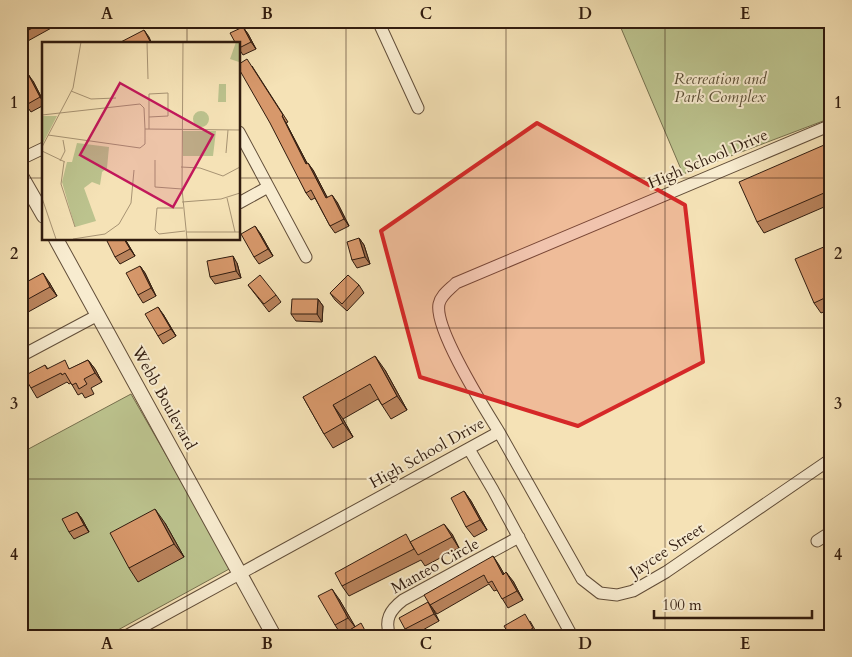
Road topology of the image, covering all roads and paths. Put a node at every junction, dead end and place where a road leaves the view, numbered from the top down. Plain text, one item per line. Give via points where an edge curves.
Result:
1 (378, 21) edge
2 (418, 108) dead end
3 (831, 125) edge
4 (240, 134) edge
5 (42, 149) edge
6 (21, 159) edge
7 (21, 176) edge
8 (268, 186) junction
9 (240, 202) edge
10 (42, 213) edge
11 (57, 240) edge
12 (306, 257) dead end
13 (98, 315) junction
14 (21, 356) edge
15 (500, 432) junction
16 (468, 449) junction
17 (831, 459) edge
18 (831, 532) edge
19 (520, 538) junction
20 (817, 541) dead end
21 (240, 574) junction
22 (126, 636) edge
23 (274, 636) edge
24 (390, 636) edge
25 (572, 636) edge

1 - 2 street
3 - 15 street, High School Drive via 456,284 442,296 439,304 442,328
4 - 8 street
5 - 6 street
7 - 10 street
8 - 9 street
8 - 12 street
11 - 13 street, Webb Boulevard
13 - 14 street
13 - 21 street, Webb Boulevard
15 - 16 street, High School Drive
15 - 17 street, Jaycee Street via 582,579 600,593 617,595 633,592 666,572
16 - 19 street
16 - 21 street, High School Drive
18 - 20 street
19 - 24 street, Manteo Circle via 402,600 388,618
19 - 25 street
21 - 22 street, High School Drive
21 - 23 street, Webb Boulevard

